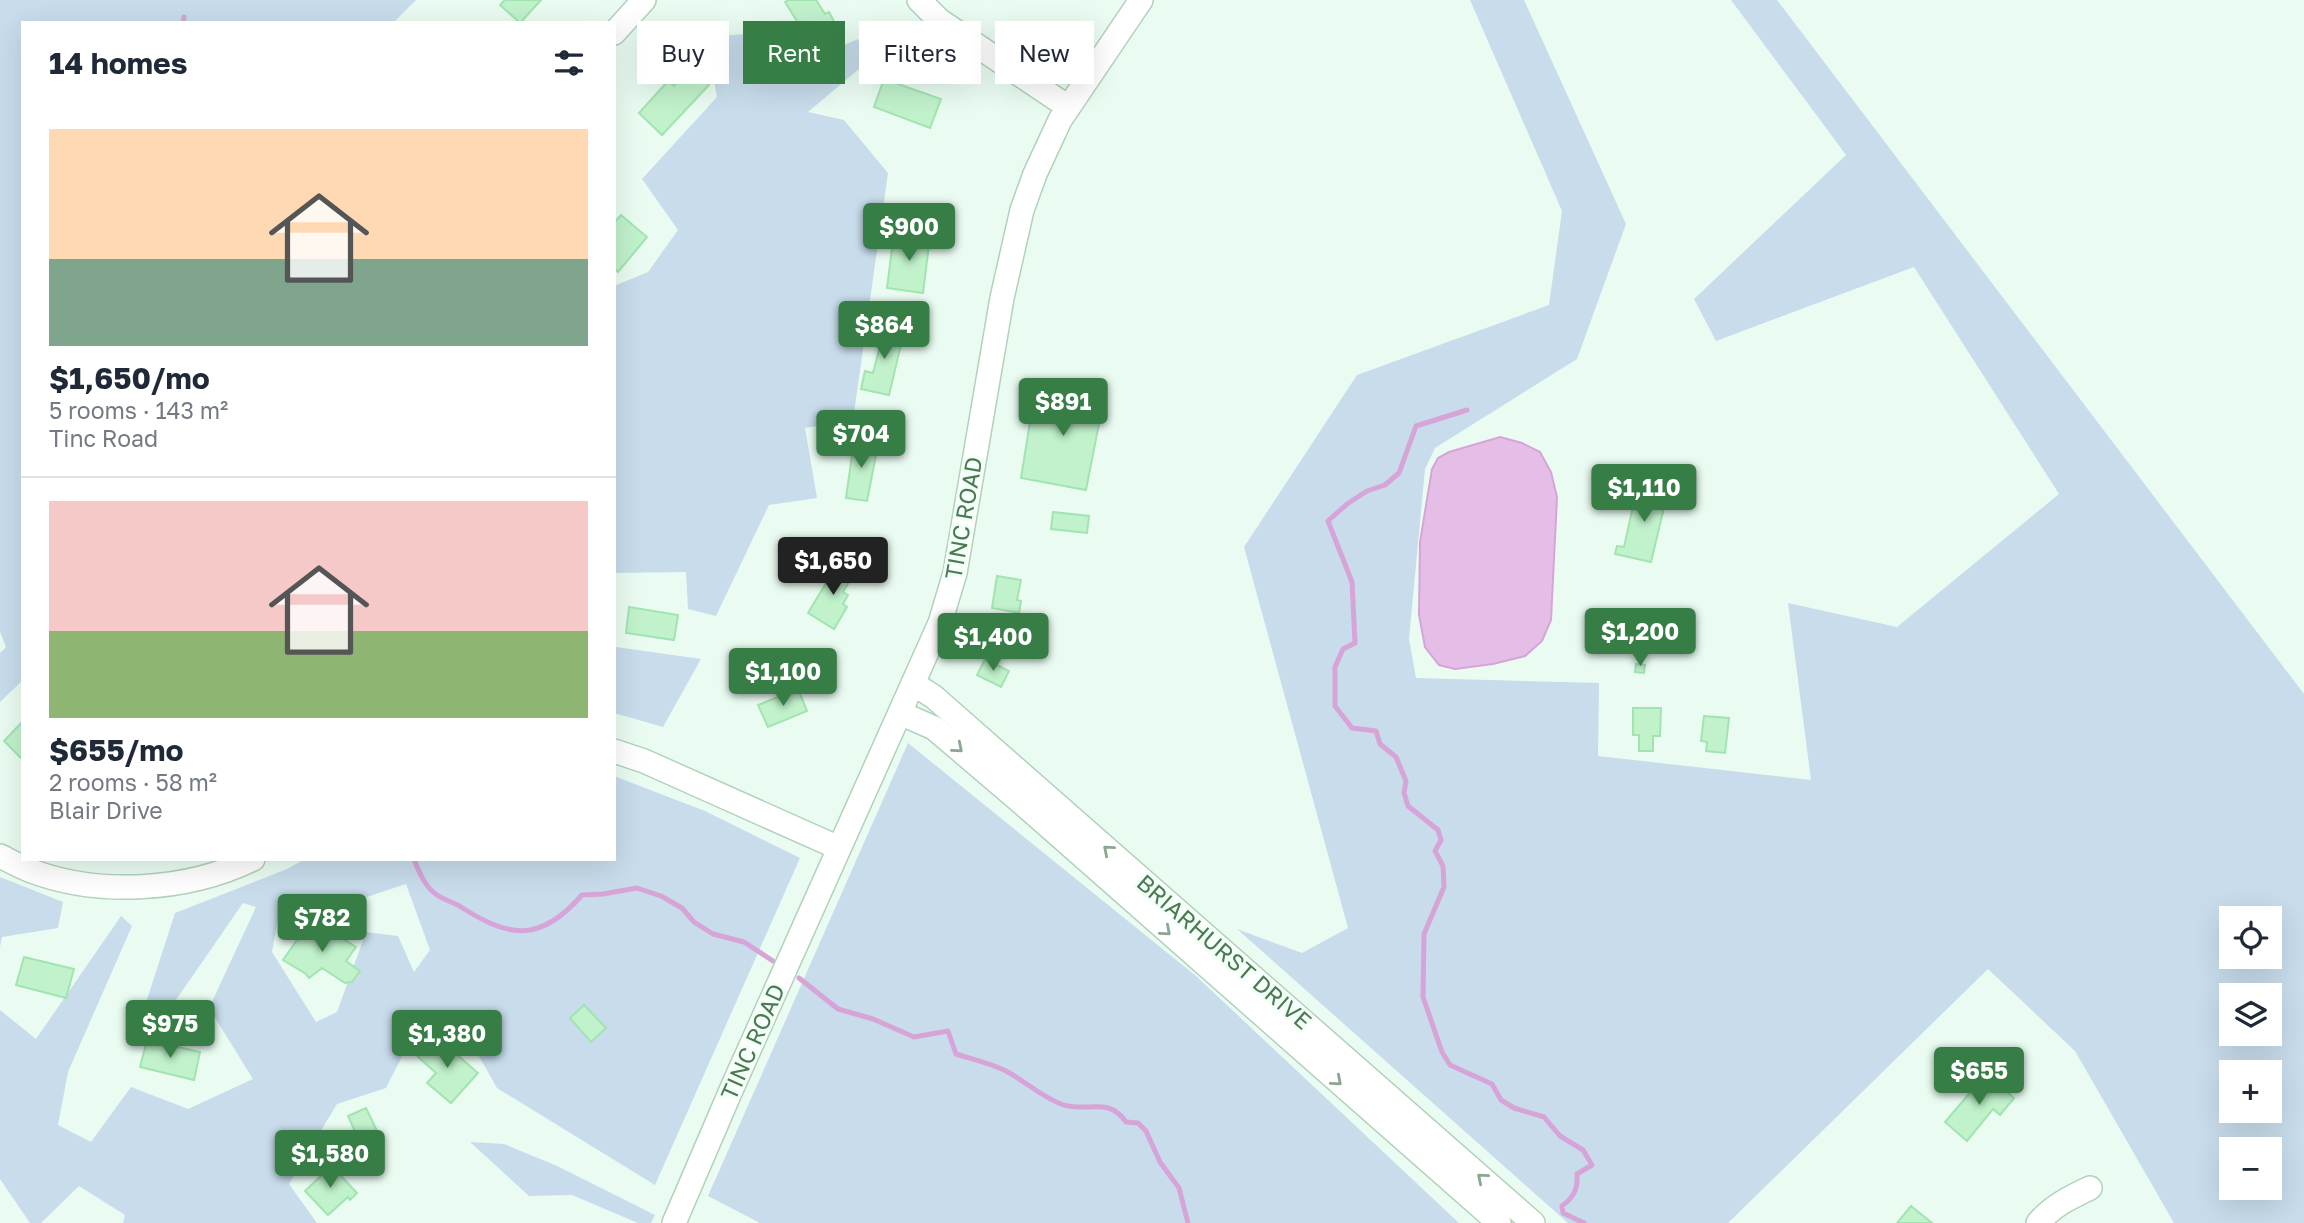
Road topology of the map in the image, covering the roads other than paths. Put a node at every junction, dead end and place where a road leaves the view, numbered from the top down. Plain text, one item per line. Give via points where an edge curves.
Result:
1 (645, 0) edge
2 (919, 0) edge
3 (1141, 0) edge
4 (616, 31) edge
5 (1068, 107) junction
6 (914, 684) junction
7 (900, 713) junction
8 (616, 752) edge
9 (839, 848) junction
10 (0, 856) edge
11 (249, 861) edge
12 (2090, 1188) dead end
13 (677, 1222) edge
14 (1499, 1223) edge
15 (1533, 1223) edge
16 (2038, 1223) edge

1 - 4 street
2 - 5 street via 939,20
3 - 5 street, TINC ROAD
5 - 6 street, TINC ROAD via 1035,174 1016,231 955,573
6 - 7 street, TINC ROAD
15 -> 6 street, BRIARHURST DRIVE
7 - 9 street, TINC ROAD
7 -> 14 street, BRIARHURST DRIVE via 945,737
8 - 9 street
9 - 13 street, TINC ROAD
10 - 11 street via 30,871 108,887 180,883
12 - 16 street via 2064,1201

